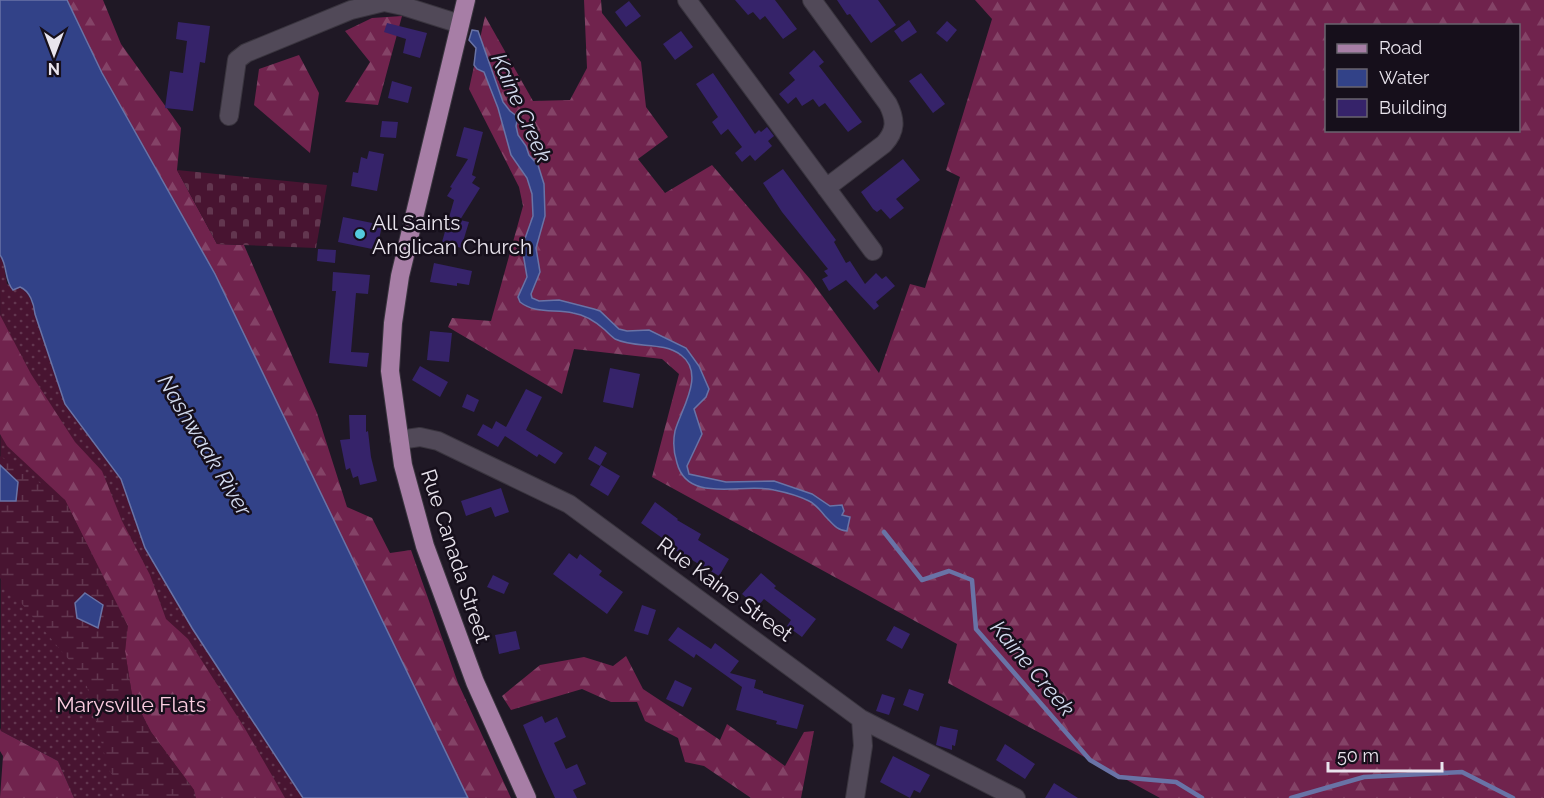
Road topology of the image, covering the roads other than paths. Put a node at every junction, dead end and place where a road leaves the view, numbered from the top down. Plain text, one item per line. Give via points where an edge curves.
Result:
1 (466, 0) edge
2 (687, 0) edge
3 (812, 0) edge
4 (382, 1) edge
5 (460, 24) junction
6 (229, 116) dead end
7 (826, 188) junction
8 (873, 251) dead end
9 (399, 440) junction
10 (861, 719) junction
11 (527, 798) edge
12 (855, 798) edge
13 (1016, 798) edge

1 - 5 main road, Rue Canada Street
2 - 7 street
3 - 7 street via 888,104 894,125 884,144
4 - 5 street
4 - 6 street via 246,53 237,60
5 - 9 main road, Rue Canada Street via 400,276 393,323 390,370
7 - 8 street
9 - 10 street, Rue Kaine Street via 420,437 438,441 569,504
9 - 11 main road, Rue Canada Street via 413,505 439,586 475,682
10 - 12 street via 864,746
10 - 13 street, Rue Kaine Street

